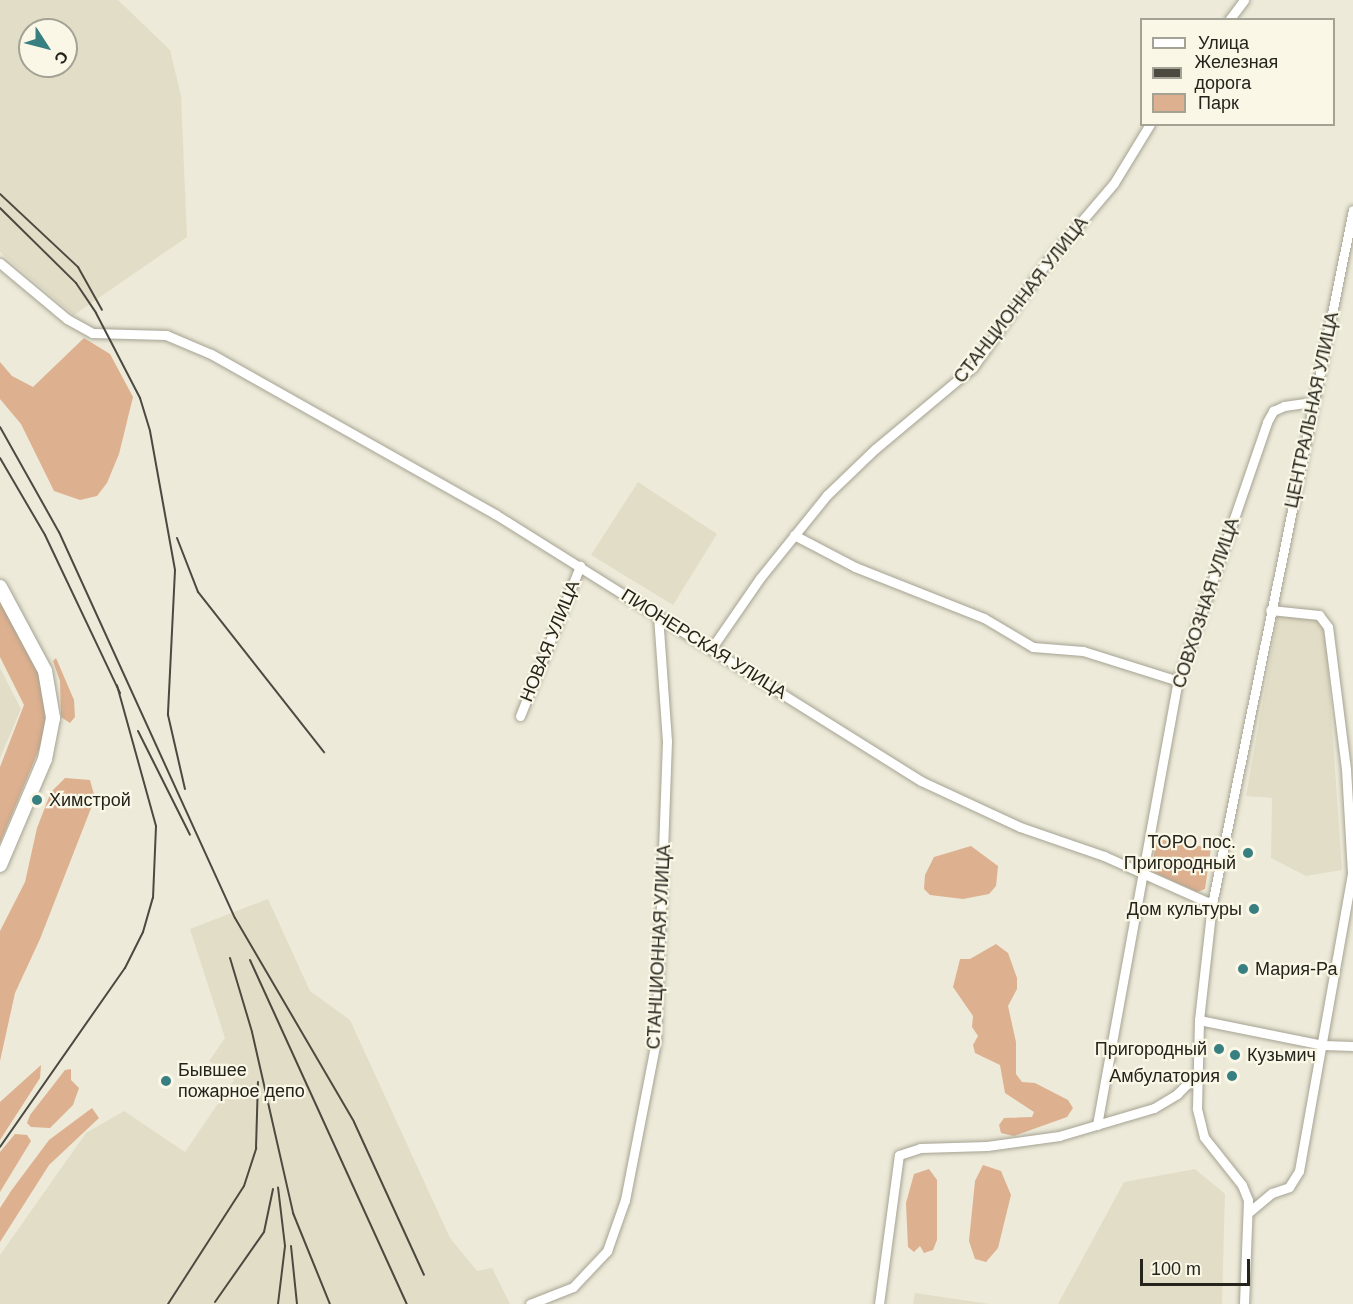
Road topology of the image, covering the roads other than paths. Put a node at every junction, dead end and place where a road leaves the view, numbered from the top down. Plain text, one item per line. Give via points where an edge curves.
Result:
1 (1244, 0) edge
2 (1230, 18) edge
3 (1149, 126) edge
4 (1353, 210) edge
5 (1349, 238) edge
6 (0, 263) edge
7 (1314, 402) junction
8 (794, 535) junction
9 (580, 566) junction
10 (0, 587) edge
11 (1270, 610) junction
12 (658, 615) junction
13 (711, 649) junction
14 (1179, 681) junction
15 (520, 716) dead end
16 (1350, 768) edge
17 (0, 865) edge
18 (1144, 876) junction
19 (1212, 904) junction
20 (1199, 1020) junction
21 (1323, 1045) junction
22 (1353, 1047) edge
23 (1196, 1075) junction
24 (1097, 1125) junction
25 (1250, 1212) junction
26 (530, 1304) edge
27 (879, 1304) edge
28 (1245, 1304) edge

1 - 2 street
3 - 8 street, СТАНЦИОННАЯ УЛИЦА via 1114,183 1046,263 973,367 875,449 827,495
4 - 5 street, ЦЕНТРАЛЬНАЯ УЛИЦА
5 - 7 street, ЦЕНТРАЛЬНАЯ УЛИЦА
6 - 9 street, ПИОНЕРСКАЯ УЛИЦА via 67,319 92,333 166,335 211,354
7 - 11 street, ЦЕНТРАЛЬНАЯ УЛИЦА
7 - 14 street, СОВХОЗНАЯ УЛИЦА via 1284,406 1273,411 1267,422
8 - 13 street, СТАНЦИОННАЯ УЛИЦА
8 - 14 street via 855,567 984,618 1033,647 1083,651
9 - 12 street, ПИОНЕРСКАЯ УЛИЦА
9 - 15 street, НОВАЯ УЛИЦА
10 - 17 main road via 45,672 53,718 45,759
11 - 16 street via 1319,615 1328,627
11 - 19 street, ЦЕНТРАЛЬНАЯ УЛИЦА via 1247,747
12 - 13 street, ПИОНЕРСКАЯ УЛИЦА
12 - 26 street, СТАНЦИОННАЯ УЛИЦА via 668,741 657,1041 625,1200 607,1251 573,1287
13 - 18 street, ПИОНЕРСКАЯ УЛИЦА via 921,781 1020,827 1104,856
14 - 18 street, СОВХОЗНАЯ УЛИЦА
16 - 21 street via 1352,873
18 - 19 street, ПИОНЕРСКАЯ УЛИЦА
18 - 24 street, СОВХОЗНАЯ УЛИЦА
19 - 20 street, ЦЕНТРАЛЬНАЯ УЛИЦА
20 - 21 street
20 - 23 street, ЦЕНТРАЛЬНАЯ УЛИЦА
21 - 22 street
21 - 25 street via 1299,1171 1289,1187 1272,1192
23 - 24 street via 1162,1104
23 - 25 street, ЦЕНТРАЛЬНАЯ УЛИЦА via 1197,1108 1204,1137 1242,1185
24 - 27 street via 1035,1141 920,1148 899,1155
25 - 28 street, ЦЕНТРАЛЬНАЯ УЛИЦА

